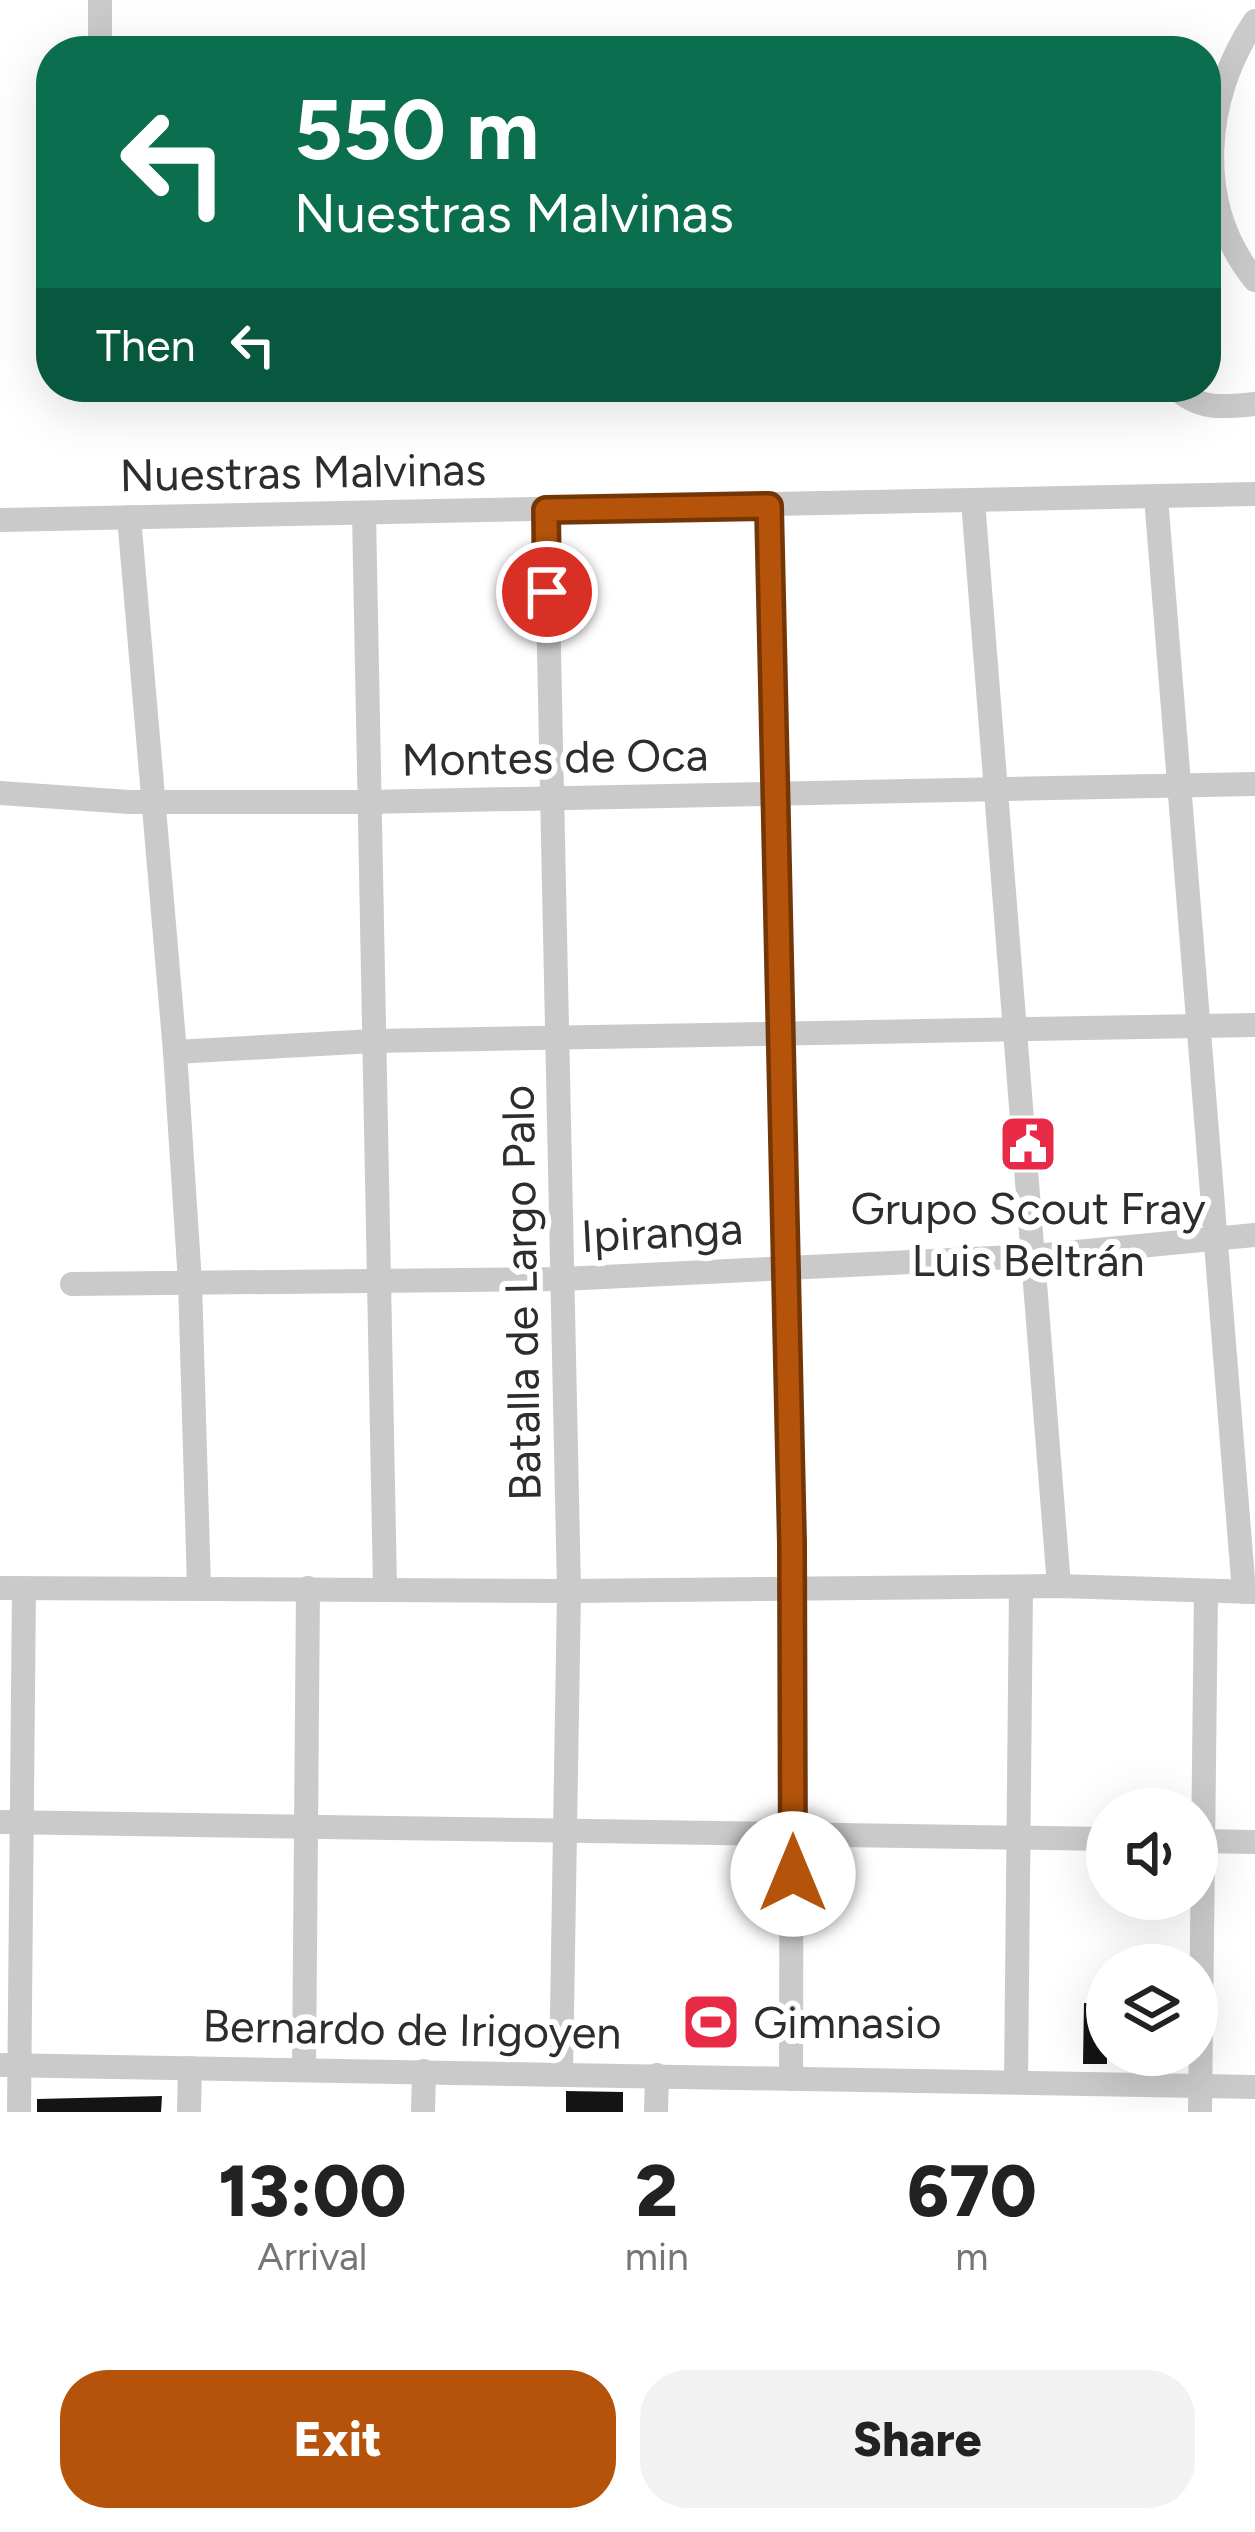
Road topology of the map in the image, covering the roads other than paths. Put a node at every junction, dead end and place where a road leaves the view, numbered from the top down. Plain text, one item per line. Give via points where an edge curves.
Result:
1 (100, 0) edge
2 (1255, 21) edge
3 (100, 36) edge
4 (1221, 87) edge
5 (1221, 212) edge
6 (1255, 280) edge
7 (1196, 402) edge
8 (1255, 404) edge
9 (1255, 494) edge
10 (1156, 497) junction
11 (973, 501) junction
12 (769, 506) junction
13 (546, 510) junction
14 (364, 514) junction
15 (129, 517) junction
16 (0, 520) edge
17 (1255, 784) edge
18 (1178, 785) junction
19 (996, 790) junction
20 (0, 793) edge
21 (776, 796) junction
22 (550, 798) junction
23 (152, 802) junction
24 (368, 802) junction
25 (1255, 1025) edge
26 (1200, 1028) junction
27 (1014, 1031) junction
28 (782, 1036) junction
29 (558, 1038) junction
30 (374, 1041) junction
31 (175, 1052) junction
32 (1255, 1235) edge
33 (1218, 1239) junction
34 (1035, 1256) junction
35 (786, 1268) junction
36 (562, 1279) junction
37 (190, 1282) junction
38 (377, 1282) junction
39 (72, 1284) dead end
40 (1059, 1586) junction
41 (199, 1587) junction
42 (385, 1587) junction
43 (1021, 1587) junction
44 (12, 1588) edge
45 (308, 1588) junction
46 (792, 1590) junction
47 (569, 1591) junction
48 (1205, 1592) junction
49 (1250, 1592) edge
50 (1200, 1788) edge
51 (11, 1822) edge
52 (305, 1826) junction
53 (564, 1830) junction
54 (793, 1833) junction
55 (1018, 1837) junction
56 (1086, 1839) edge
57 (1218, 1841) edge
58 (1255, 1842) edge
59 (1199, 1920) edge
60 (9, 2065) edge
61 (190, 2068) junction
62 (304, 2070) junction
63 (424, 2071) junction
64 (561, 2074) junction
65 (657, 2075) junction
66 (791, 2079) junction
67 (1016, 2082) junction
68 (1198, 2085) junction
69 (1255, 2087) edge
70 (19, 2112) edge
71 (189, 2112) edge
72 (423, 2112) edge
73 (656, 2112) edge
74 (1200, 2112) edge

1 - 3 street
2 - 4 street
5 - 6 street
7 - 8 street
9 - 10 street, Nuestras Malvinas
10 - 11 street, Nuestras Malvinas
10 - 18 street
11 - 12 street, Nuestras Malvinas
11 - 19 street
12 - 13 street, Nuestras Malvinas
12 - 21 street
13 - 14 street, Nuestras Malvinas
13 - 22 street, Batalla de Largo Palo
14 - 15 street, Nuestras Malvinas
14 - 24 street
15 - 16 street, Nuestras Malvinas
15 - 23 street
17 - 18 street, Montes de Oca
18 - 19 street, Montes de Oca
18 - 26 street
19 - 21 street, Montes de Oca
19 - 27 street
20 - 23 street, Montes de Oca
21 - 22 street, Montes de Oca
21 - 28 street
22 - 24 street, Montes de Oca
22 - 29 street, Batalla de Largo Palo
23 - 24 street, Montes de Oca
23 - 31 street
24 - 30 street
25 - 26 street
26 - 27 street
26 - 33 street
27 - 28 street
27 - 34 street
28 - 29 street
28 - 35 street
29 - 30 street
29 - 36 street, Batalla de Largo Palo
30 - 31 street
30 - 38 street
31 - 37 street
32 - 33 street, Ipiranga
33 - 34 street, Ipiranga
33 - 49 street
34 - 35 street, Ipiranga
34 - 40 street
35 - 36 street, Ipiranga
35 - 46 street
36 - 38 street, Ipiranga
36 - 47 street, Batalla de Largo Palo
37 - 38 street, Ipiranga
37 - 39 street, Ipiranga
37 - 41 street
38 - 42 street
40 - 43 street
40 - 48 street
41 - 44 street
41 - 45 street
42 - 45 street
42 - 47 street
43 - 46 street
43 - 55 street
44 - 51 street
45 - 52 street
46 - 47 street
46 - 54 street
47 - 53 street, Batalla de Largo Palo
48 - 49 street
48 - 50 street
51 - 52 street
51 - 60 street
52 - 53 street
52 - 62 street
53 - 54 street
53 - 64 street, Batalla de Largo Palo
54 - 55 street
54 - 66 street
55 - 56 street
55 - 67 street
57 - 58 street
59 - 68 street
60 - 61 street, Bernardo de Irigoyen
60 - 70 street
61 - 62 street, Bernardo de Irigoyen
61 - 71 street
62 - 63 street, Bernardo de Irigoyen
63 - 64 street, Bernardo de Irigoyen
63 - 72 street
64 - 65 street, Bernardo de Irigoyen
65 - 66 street, Bernardo de Irigoyen
65 - 73 street
66 - 67 street, Bernardo de Irigoyen
67 - 68 street, Bernardo de Irigoyen
68 - 69 street, Bernardo de Irigoyen
68 - 74 street

